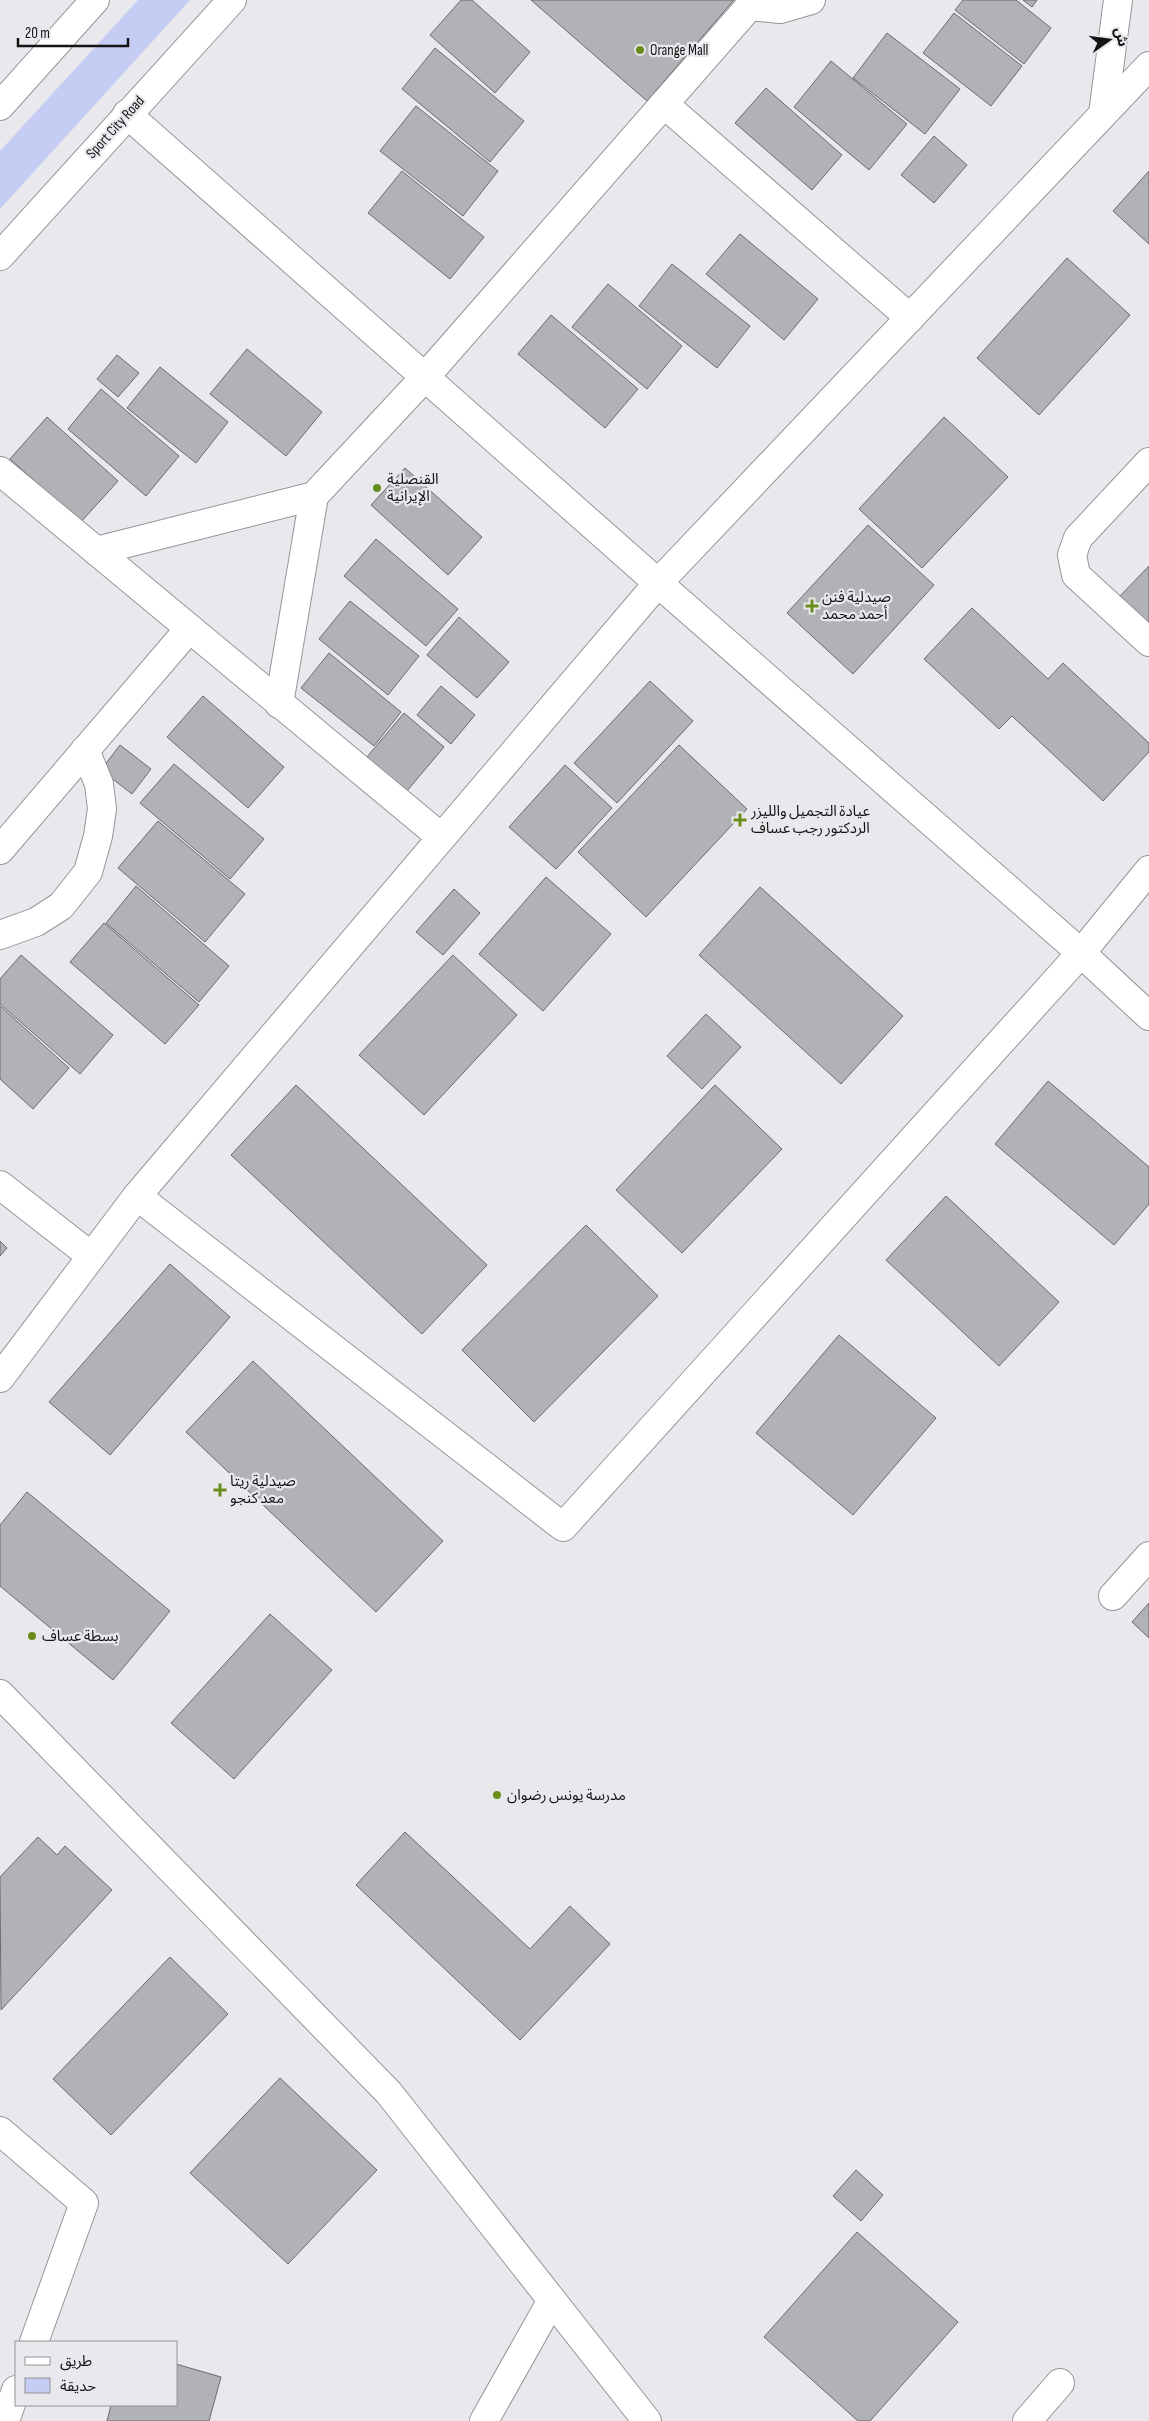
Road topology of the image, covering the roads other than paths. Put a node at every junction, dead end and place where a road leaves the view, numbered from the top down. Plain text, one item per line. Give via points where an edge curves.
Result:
1 (95, 0) edge
2 (232, 0) edge
3 (811, 0) edge
4 (1118, 0) edge
5 (753, 3) edge
6 (1149, 66) edge
7 (664, 104) junction
8 (0, 106) edge
9 (127, 114) junction
10 (1103, 114) junction
11 (0, 256) edge
12 (910, 318) junction
13 (425, 377) junction
14 (1149, 462) edge
15 (0, 471) edge
16 (314, 496) junction
17 (96, 551) junction
18 (658, 583) junction
19 (189, 628) junction
20 (1149, 642) edge
21 (279, 704) junction
22 (85, 750) junction
23 (442, 837) junction
24 (0, 850) edge
25 (1149, 870) edge
26 (0, 935) edge
27 (1081, 953) junction
28 (1149, 1016) edge
29 (0, 1185) edge
30 (137, 1196) junction
31 (91, 1256) junction
32 (0, 1378) edge
33 (1149, 1556) edge
34 (1113, 1596) dead end
35 (0, 1694) edge
36 (0, 2131) edge
37 (552, 2300) junction
38 (34, 2341) edge
39 (1060, 2382) dead end
40 (15, 2393) edge
41 (5, 2421) edge
42 (484, 2421) edge
43 (647, 2421) edge
44 (1028, 2421) edge

1 - 8 street
2 - 9 street, Sport City Road
3 - 5 street via 780,9
4 - 10 street
5 - 7 street
6 - 10 street
7 - 12 street
7 - 13 street
9 - 11 street, Sport City Road
9 - 13 street
10 - 12 street
12 - 18 street
13 - 16 street
13 - 18 street
14 - 20 street via 1078,538 1072,555 1076,575
15 - 17 street
16 - 17 street
16 - 21 street
17 - 19 street
18 - 23 street
18 - 27 street
19 - 21 street
19 - 22 street
21 - 23 street
22 - 24 street
22 - 26 street via 99,784 102,808 88,872 61,906 36,922
23 - 30 street
25 - 27 street
27 - 28 street
27 - 30 street via 563,1527
29 - 31 street
30 - 31 street
31 - 32 street
33 - 34 street
35 - 37 street via 389,2092
36 - 38 street via 84,2203
37 - 42 street
37 - 43 street
39 - 44 street
40 - 41 street

